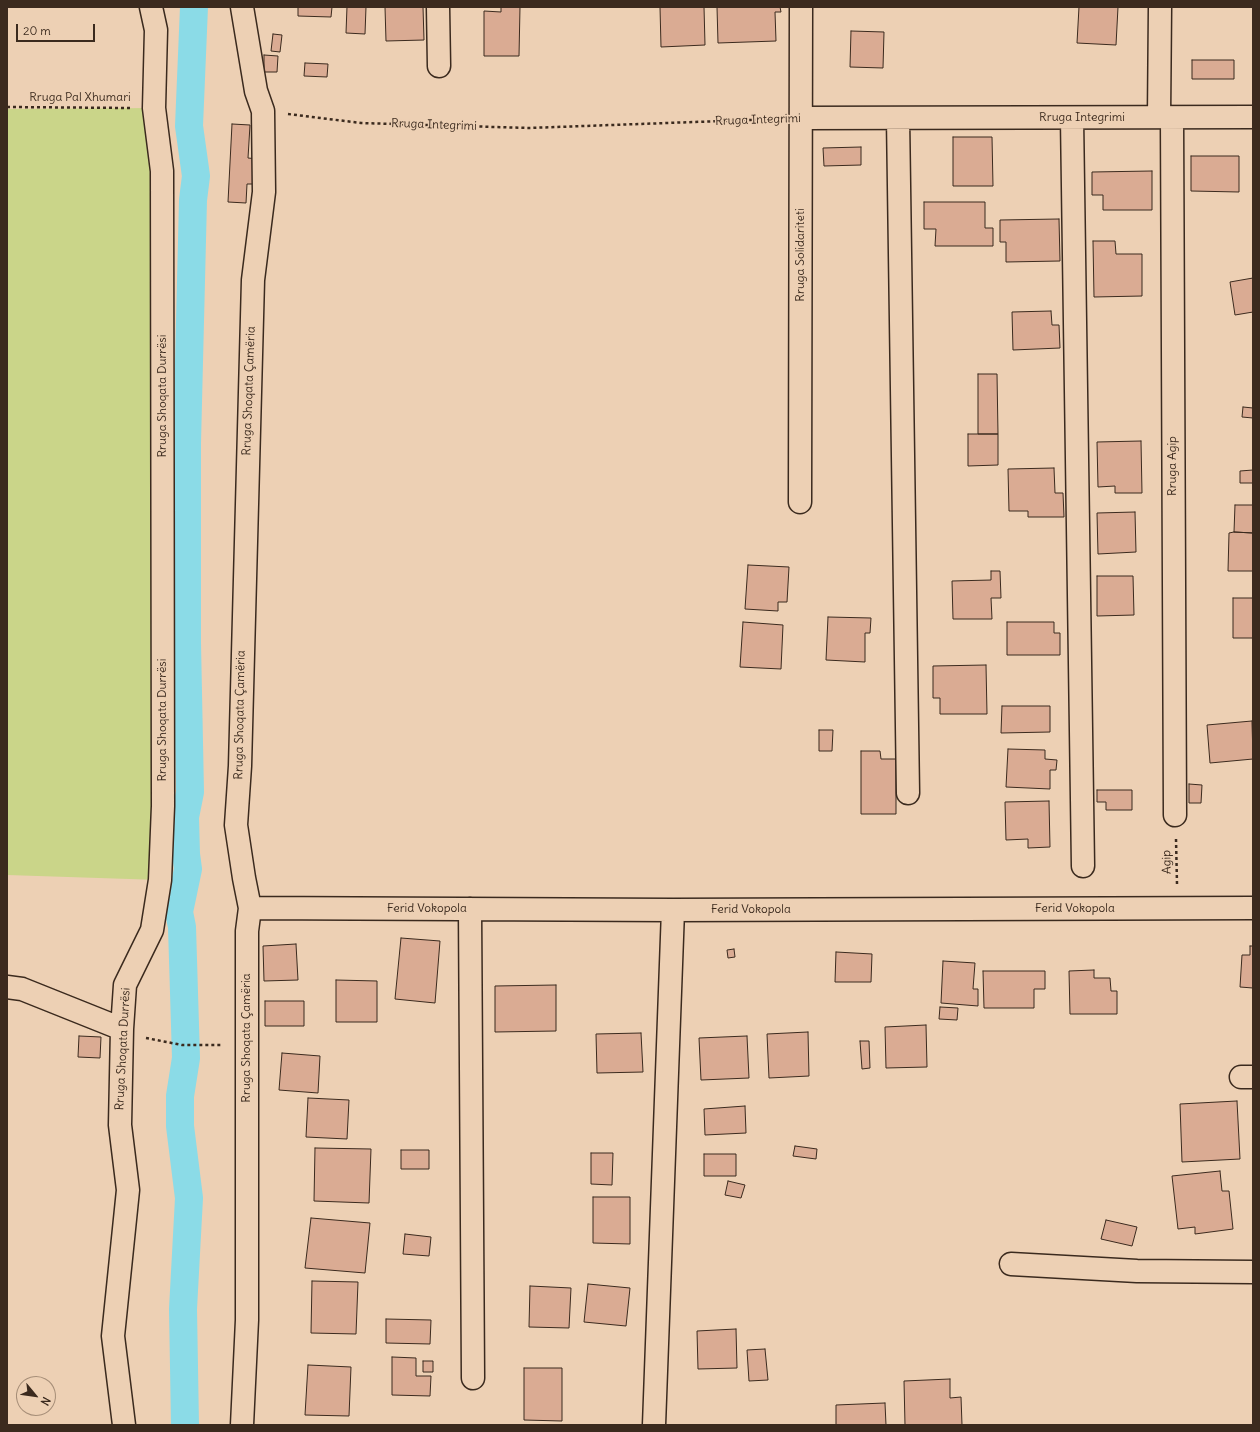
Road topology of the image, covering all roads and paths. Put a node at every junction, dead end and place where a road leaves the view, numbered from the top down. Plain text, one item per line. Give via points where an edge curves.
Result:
1 (151, 7) edge
2 (242, 7) edge
3 (438, 7) edge
4 (801, 7) edge
5 (1160, 7) edge
6 (439, 66) dead end
7 (7, 107) edge
8 (154, 108) junction
9 (263, 112) junction
10 (1165, 117) junction
11 (1253, 117) edge
12 (801, 118) junction
13 (898, 118) junction
14 (1072, 118) junction
15 (800, 502) dead end
16 (908, 793) dead end
17 (1175, 815) joint
18 (1083, 866) dead end
19 (250, 908) junction
20 (1253, 908) edge
21 (470, 909) junction
22 (1177, 909) junction
23 (673, 910) junction
24 (7, 987) edge
25 (122, 1029) junction
26 (226, 1045) dead end
27 (1011, 1264) dead end
28 (1253, 1272) edge
29 (473, 1378) dead end
30 (124, 1425) edge
31 (242, 1425) edge
32 (654, 1425) edge

1 - 8 street, Rruga Shoqata Durrësi via 156,30
2 - 9 street, Rruga Shoqata Çamëria via 256,91
3 - 6 street
4 - 12 street, Rruga Solidariteti
5 - 10 street, Rruga Agip
7 - 8 path, Rruga Pal Xhumari
8 - 25 street, Rruga Shoqata Durrësi via 162,171 163,806 160,880 152,930 125,985
9 - 12 path, Rruga Integrimi via 361,123 529,128
9 - 19 street, Rruga Shoqata Çamëria via 264,192 252,288 240,766 236,825
10 - 11 street, Rruga Integrimi
10 - 14 street, Rruga Integrimi
10 - 17 street, Rruga Agip
12 - 13 street, Rruga Integrimi
12 - 15 street, Rruga Solidariteti
13 - 14 street, Rruga Integrimi
13 - 16 street
14 - 18 street
17 - 22 path, Agip
19 - 21 street, Ferid Vokopola
19 - 31 street, Rruga Shoqata Çamëria via 247,931 247,1320
20 - 22 street, Ferid Vokopola
21 - 23 street, Ferid Vokopola
21 - 29 street
22 - 23 street, Ferid Vokopola
23 - 32 street
24 - 25 street via 22,989
25 - 26 path via 142,1038 182,1045
25 - 30 street, Rruga Shoqata Durrësi via 120,1125 128,1190 113,1336
27 - 28 street via 1137,1271

